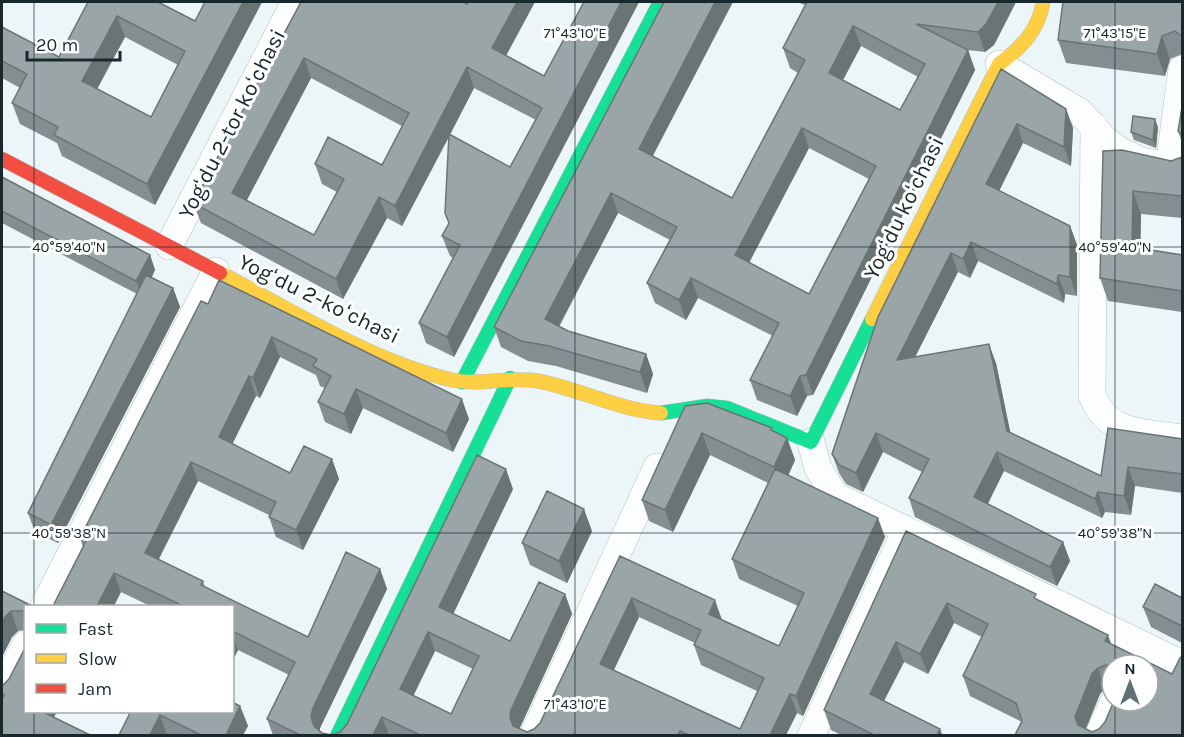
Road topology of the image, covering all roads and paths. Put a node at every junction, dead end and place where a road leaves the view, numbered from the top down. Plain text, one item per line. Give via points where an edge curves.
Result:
1 (295, 2) edge
2 (660, 2) edge
3 (1043, 2) edge
4 (999, 63) junction
5 (1182, 69) edge
6 (1094, 126) junction
7 (2, 159) edge
8 (1176, 167) edge
9 (169, 246) junction
10 (216, 271) junction
11 (510, 378) junction
12 (462, 382) junction
13 (684, 409) junction
14 (1182, 438) edge
15 (811, 442) junction
16 (906, 530) junction
17 (45, 605) edge
18 (24, 648) edge
19 (1132, 653) edge
20 (1160, 660) edge
21 (1182, 664) edge
22 (2, 691) edge
23 (1108, 713) edge
24 (337, 735) edge
25 (533, 735) edge
26 (812, 735) edge
27 (1098, 735) edge

1 - 9 street, Yogʻdu 2-tor koʻchasi
2 - 12 street
3 - 4 street, Yogʻdu koʻchasi via 1034,31 1019,50
4 - 6 street via 1080,112
4 - 15 street, Yogʻdu koʻchasi
5 - 8 street
6 - 8 street via 1120,151 1141,161
6 - 14 street via 1092,395 1098,410 1110,423
7 - 9 street, Yogʻdu 2-koʻchasi
9 - 10 street, Yogʻdu 2-koʻchasi
10 - 12 street, Yogʻdu 2-koʻchasi via 368,350
10 - 17 street
11 - 12 street, Yogʻdu 2-koʻchasi
11 - 13 street, Yogʻdu 2-koʻchasi via 660,413
11 - 24 street
13 - 15 street, Yogʻdu 2-koʻchasi via 700,405 727,408
13 - 25 street
15 - 16 street via 821,475 835,496
16 - 19 street
16 - 26 street
18 - 22 street
20 - 21 street
23 - 27 street

